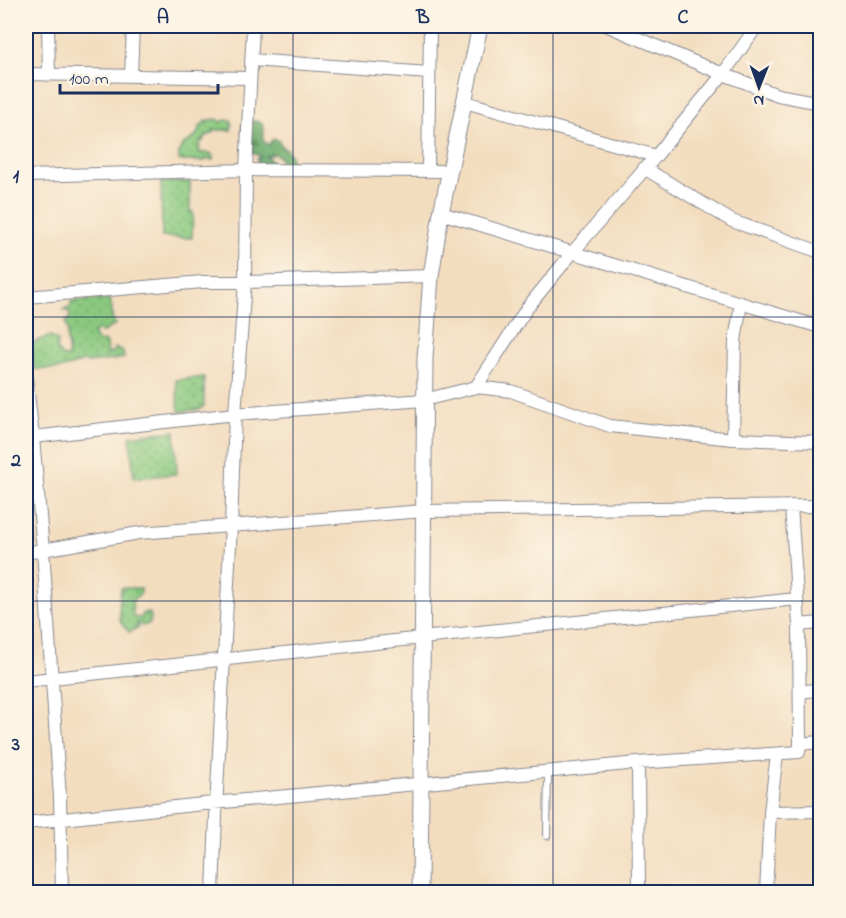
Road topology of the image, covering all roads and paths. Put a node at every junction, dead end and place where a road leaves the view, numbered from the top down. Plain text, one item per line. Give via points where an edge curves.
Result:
1 (48, 26) edge
2 (133, 26) edge
3 (253, 26) edge
4 (430, 26) edge
5 (480, 26) edge
6 (608, 26) edge
7 (757, 26) edge
8 (251, 60) junction
9 (429, 73) junction
10 (26, 74) edge
11 (723, 74) junction
12 (49, 75) junction
13 (131, 75) junction
14 (250, 78) junction
15 (465, 102) junction
16 (820, 104) edge
17 (656, 156) junction
18 (644, 168) junction
19 (246, 170) junction
20 (428, 171) junction
21 (450, 171) junction
22 (26, 176) edge
23 (441, 213) junction
24 (820, 252) edge
25 (572, 253) junction
26 (431, 276) junction
27 (245, 282) junction
28 (26, 297) edge
29 (741, 303) junction
30 (820, 327) edge
31 (26, 376) edge
32 (476, 387) junction
33 (424, 400) junction
34 (235, 414) junction
35 (33, 437) junction
36 (733, 439) junction
37 (820, 442) edge
38 (820, 506) edge
39 (791, 507) junction
40 (424, 511) junction
41 (231, 526) junction
42 (43, 550) junction
43 (26, 553) edge
44 (797, 599) junction
45 (820, 623) edge
46 (799, 625) junction
47 (422, 638) junction
48 (224, 659) junction
49 (52, 678) junction
50 (26, 681) edge
51 (820, 690) edge
52 (801, 692) junction
53 (820, 742) edge
54 (800, 744) junction
55 (777, 754) junction
56 (638, 764) junction
57 (548, 772) junction
58 (420, 784) junction
59 (216, 803) junction
60 (820, 811) edge
61 (770, 812) junction
62 (60, 819) junction
63 (26, 823) edge
64 (547, 836) dead end
65 (62, 892) edge
66 (213, 892) edge
67 (420, 892) edge
68 (639, 892) edge
69 (765, 892) edge

1 - 12 street
2 - 13 street
3 - 8 street
4 - 9 street
5 - 15 street
6 - 11 street
7 - 11 street
8 - 9 street
8 - 14 street
9 - 20 street
10 - 12 street
11 - 16 street
11 - 17 street
12 - 13 street
13 - 14 street
14 - 19 street
15 - 17 street
15 - 21 street
17 - 18 street
18 - 24 street via 732,221
18 - 25 street
19 - 20 street
19 - 22 street
19 - 27 street
20 - 21 street
21 - 23 street
23 - 25 street
23 - 26 street
25 - 29 street
25 - 32 street via 527,308
26 - 27 street
26 - 33 street
27 - 28 street
27 - 34 street
29 - 30 street
29 - 36 street via 735,340
31 - 35 street
32 - 33 street
32 - 36 street via 511,391 610,426
33 - 34 street
33 - 40 street
34 - 35 street
34 - 41 street
35 - 42 street
36 - 37 street
38 - 39 street
39 - 40 street
39 - 44 street
40 - 41 street
40 - 47 street
41 - 42 street via 139,533
41 - 48 street
42 - 43 street
42 - 49 street
44 - 46 street
44 - 47 street
45 - 46 street
46 - 52 street
47 - 48 street
47 - 58 street
48 - 49 street
48 - 59 street
49 - 50 street
49 - 62 street
51 - 52 street
52 - 54 street
53 - 54 street
54 - 55 street via 799,752
55 - 56 street
55 - 61 street
56 - 57 street
56 - 68 street
57 - 58 street
57 - 64 lane
58 - 59 street
58 - 67 street
59 - 62 street
59 - 66 street
60 - 61 street
61 - 69 street
62 - 63 street
62 - 65 street

